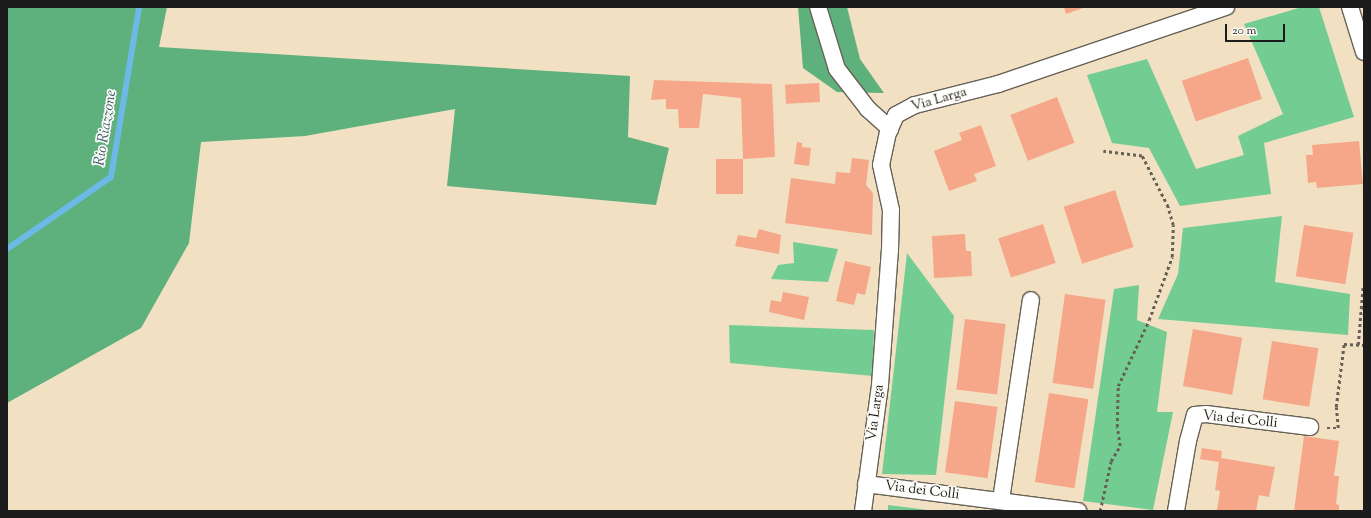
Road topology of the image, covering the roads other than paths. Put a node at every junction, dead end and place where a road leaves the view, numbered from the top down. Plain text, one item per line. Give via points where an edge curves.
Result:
1 (818, 7) edge
2 (1226, 7) edge
3 (1350, 7) edge
4 (1364, 52) edge
5 (890, 129) junction
6 (1031, 300) dead end
7 (1310, 427) road end
8 (866, 484) junction
9 (1001, 500) junction
10 (863, 511) edge
11 (1078, 511) edge
12 (1176, 511) edge

1 - 5 street via 837,69 868,110
2 - 5 street, Via Larga via 998,84 915,105 896,115
3 - 4 street
5 - 8 street, Via Larga via 881,165 890,210 889,258 880,385
6 - 9 street
7 - 12 street, Via dei Colli via 1206,414 1195,415
8 - 9 street, Via dei Colli
8 - 10 street, Via Larga
9 - 11 street, Via dei Colli

